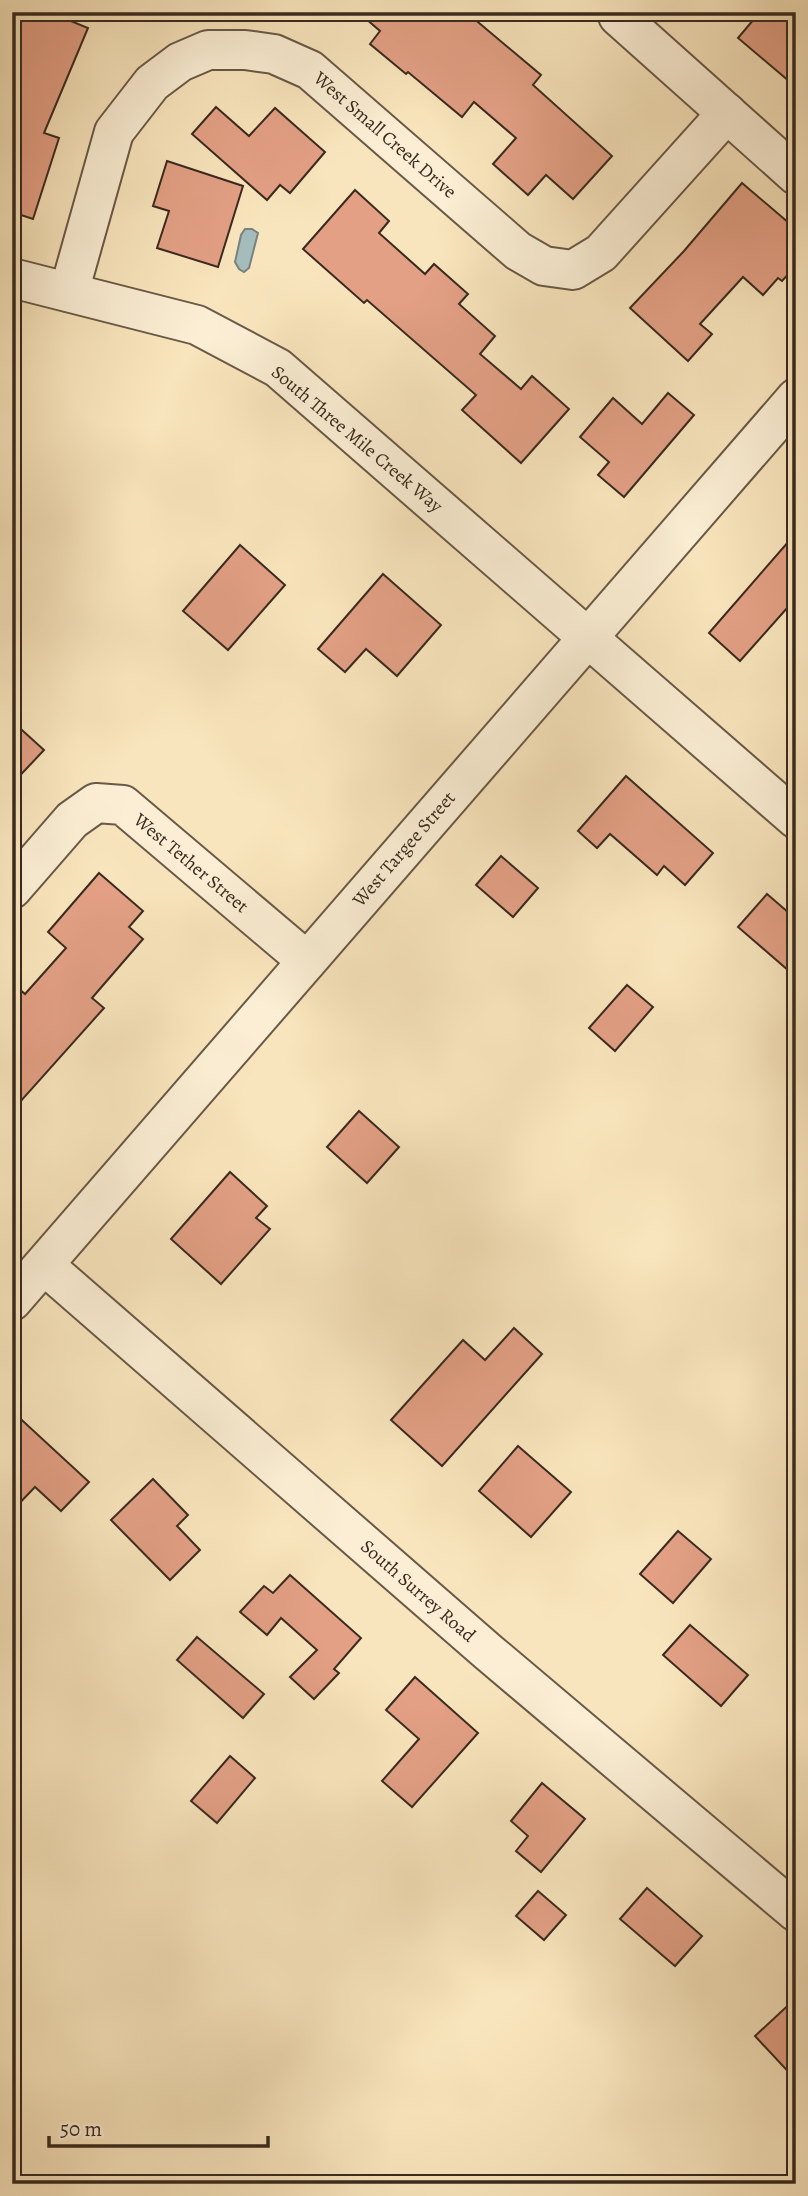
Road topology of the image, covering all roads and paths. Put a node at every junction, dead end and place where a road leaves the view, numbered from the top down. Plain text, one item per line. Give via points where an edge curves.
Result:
1 (618, 16) dead end
2 (727, 113) junction
3 (796, 175) edge
4 (12, 278) edge
5 (69, 292) junction
6 (796, 398) edge
7 (587, 638) junction
8 (796, 819) edge
9 (12, 889) edge
10 (307, 961) junction
11 (44, 1265) junction
12 (12, 1301) edge
13 (796, 1912) edge

1 - 2 street
2 - 3 street
2 - 5 street, West Small Creek Drive via 601,253 573,270 544,266 518,251 310,70 274,54 208,50 180,62 152,83 114,132
4 - 5 street, South Three Mile Creek Way
5 - 7 street, South Three Mile Creek Way via 197,325 278,368
6 - 7 street, West Targee Street
7 - 8 street, South Three Mile Creek Way
7 - 10 street, West Targee Street
9 - 10 street, West Tether Street via 72,820 96,803 123,805
10 - 11 street, West Targee Street
11 - 12 street, West Targee Street
11 - 13 street, South Surrey Road via 487,1651

